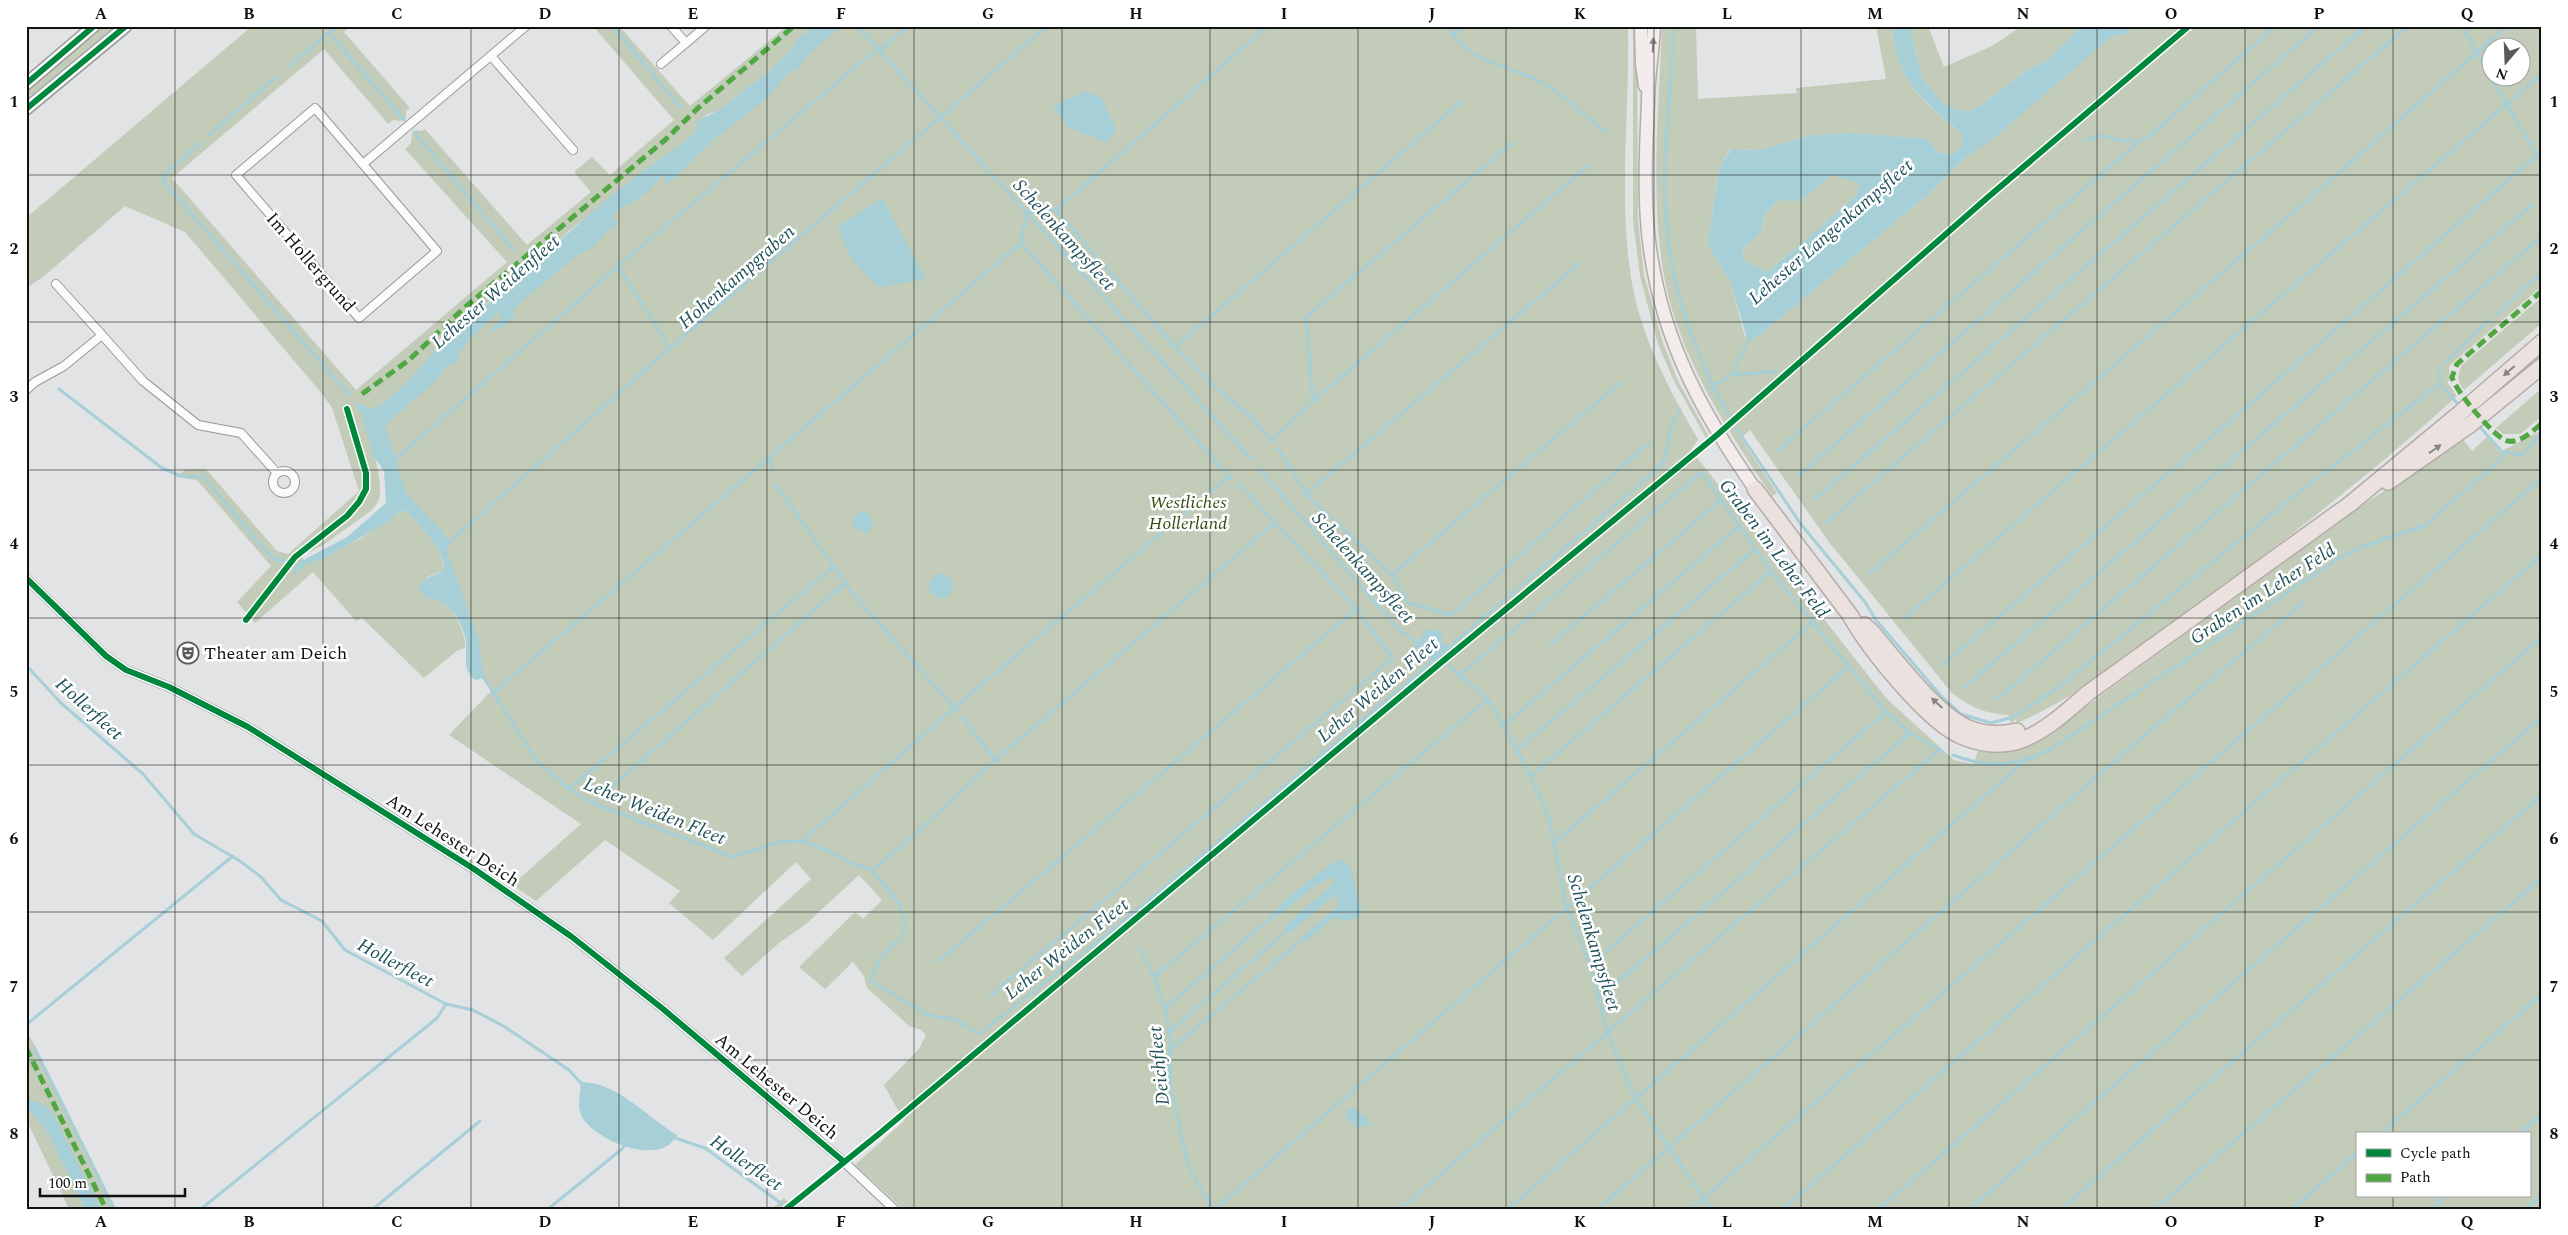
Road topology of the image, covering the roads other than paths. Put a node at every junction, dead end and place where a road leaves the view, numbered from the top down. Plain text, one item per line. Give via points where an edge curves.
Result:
1 (94, 26) edge
2 (126, 26) edge
3 (526, 26) edge
4 (671, 26) edge
5 (706, 26) edge
6 (1641, 26) edge
7 (1654, 26) edge
8 (686, 43) junction
9 (491, 56) junction
10 (661, 64) dead end
11 (26, 84) edge
12 (1648, 99) junction
13 (26, 110) edge
14 (573, 150) dead end
15 (363, 164) junction
16 (56, 284) dead end
17 (102, 335) junction
18 (2542, 342) edge
19 (2540, 368) edge
20 (26, 390) edge
21 (277, 474) dead end
22 (1755, 489) joint
23 (2350, 504) junction
24 (26, 578) edge
25 (894, 1209) edge

1 - 11 main road
2 - 13 main road
3 - 9 street
4 - 8 street
5 - 8 street
6 - 12 main road via 1642,64
12 -> 7 main road
8 - 10 street
9 - 14 street
9 - 15 street
12 - 22 main road via 1647,211 1649,248 1658,296 1673,345 1700,402
15 - 15 street, Im Hollergrund via 437,251 358,318 236,175 315,108
16 - 17 street
17 - 20 street via 64,366
17 - 21 street via 143,381 198,425 241,433
18 -> 23 highway
23 -> 19 highway via 2472,424
22 - 23 highway via 1861,635 1907,689 1945,726 1962,737 1981,743 2015,742 2033,735
24 - 25 street, Am Lehester Deich via 106,656 126,670 169,687 248,727 474,869 572,937 843,1161

